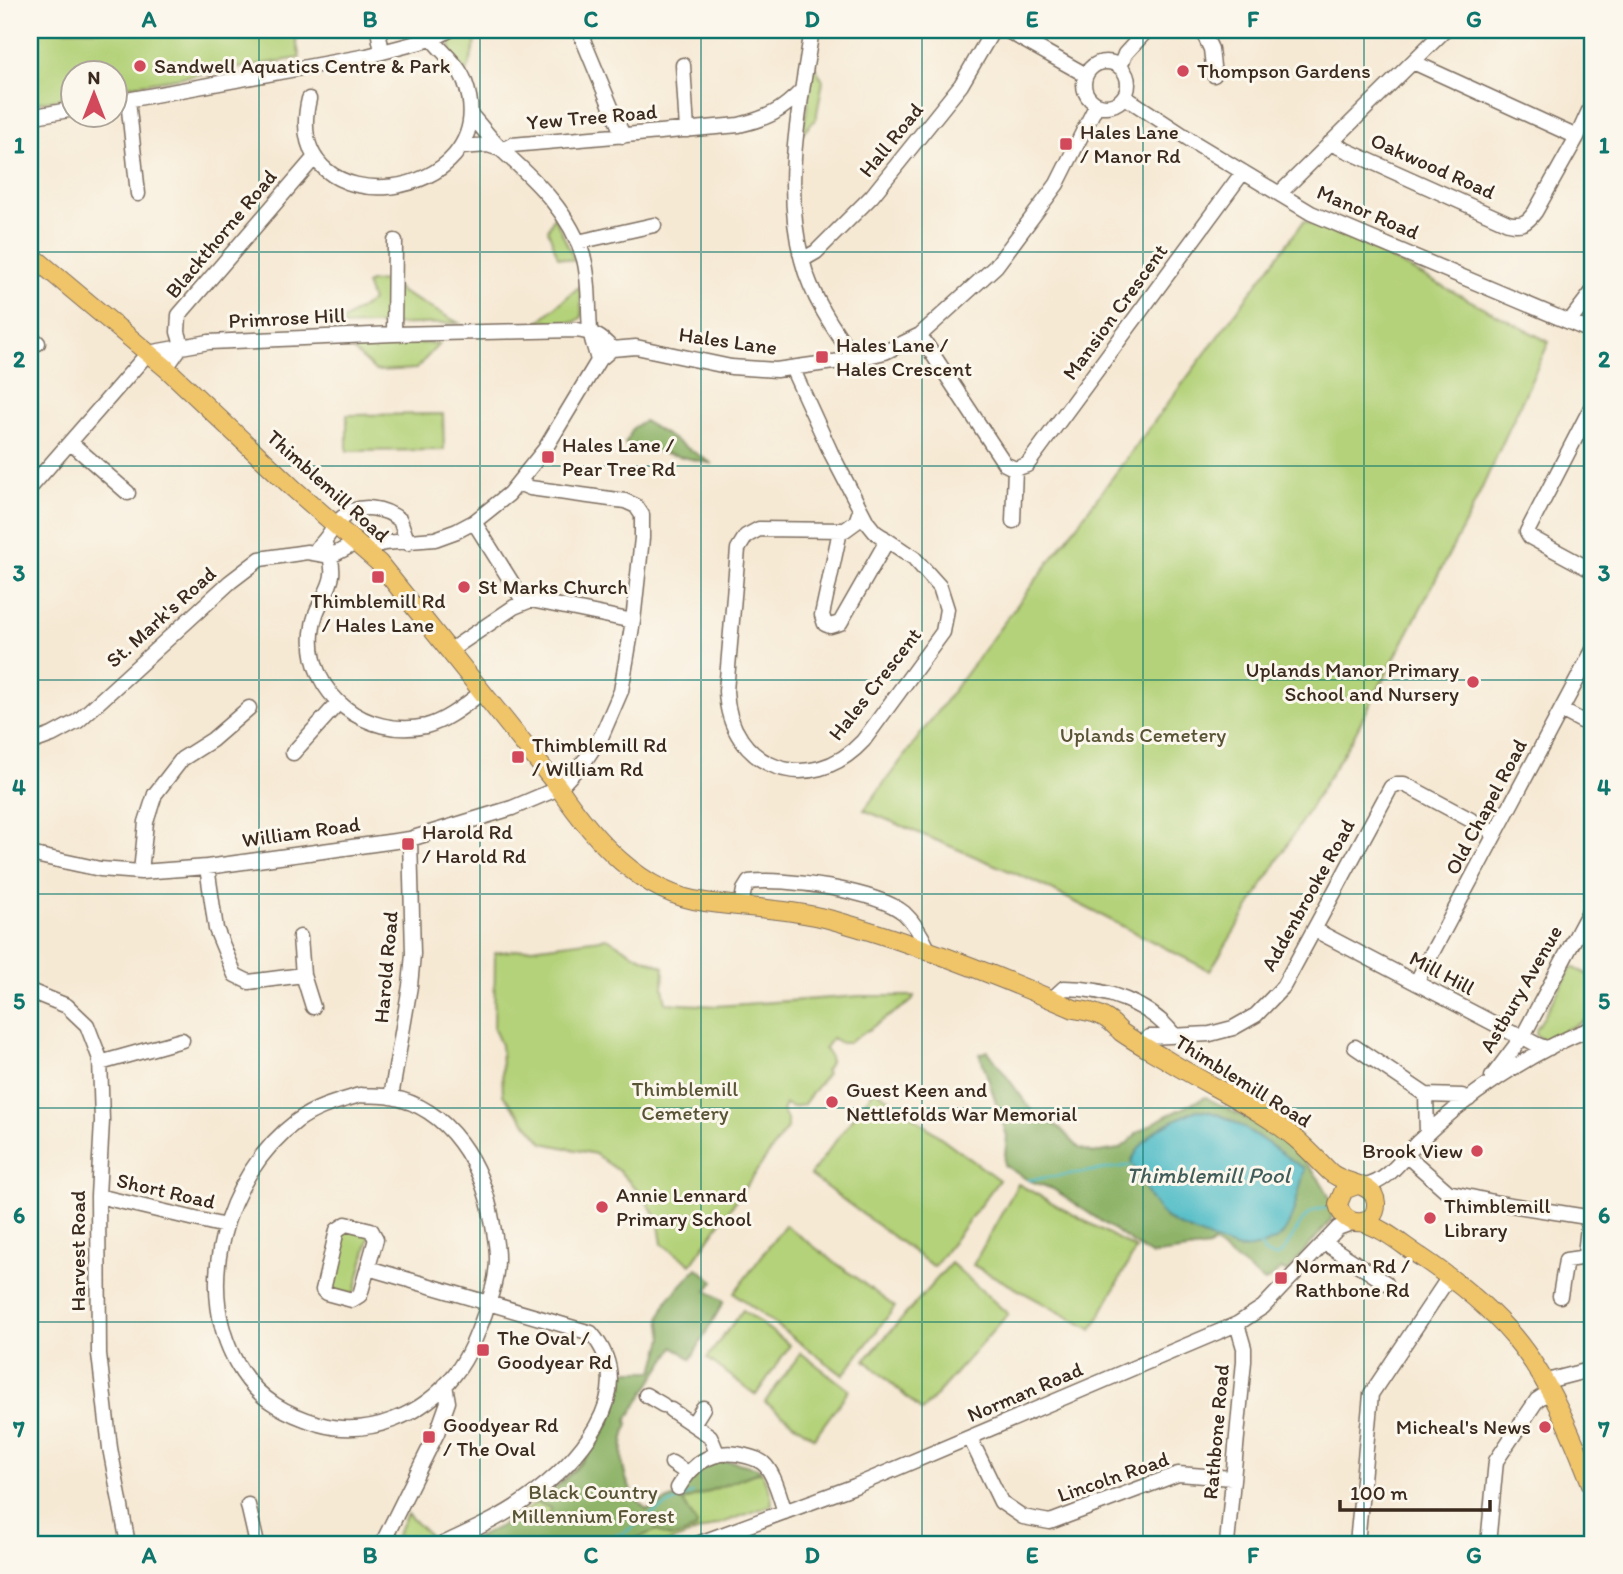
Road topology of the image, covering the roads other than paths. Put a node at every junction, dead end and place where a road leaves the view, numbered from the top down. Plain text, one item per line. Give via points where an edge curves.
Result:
1 (378, 30) edge
2 (450, 30) edge
3 (579, 30) edge
4 (812, 30) edge
5 (993, 30) edge
6 (1006, 30) edge
7 (1147, 30) edge
8 (1202, 30) edge
9 (1445, 30) edge
10 (432, 39) junction
11 (382, 52) junction
12 (1413, 62) junction
13 (684, 65) dead end
14 (1120, 67) junction
15 (1086, 75) junction
16 (1214, 75) dead end
17 (802, 89) junction
18 (1125, 97) junction
19 (130, 99) edge
20 (309, 99) dead end
21 (1593, 102) edge
22 (1097, 104) junction
23 (60, 112) edge
24 (471, 115) junction
25 (30, 117) edge
26 (127, 130) edge
27 (687, 130) junction
28 (623, 136) junction
29 (1577, 137) junction
30 (1330, 144) junction
31 (461, 148) junction
32 (502, 150) junction
33 (315, 157) junction
34 (1243, 172) junction
35 (1280, 192) junction
36 (138, 194) dead end
37 (654, 225) dead end
38 (395, 241) dead end
39 (578, 242) junction
40 (30, 254) edge
41 (802, 260) junction
42 (1593, 291) edge
43 (1570, 321) junction
44 (590, 332) junction
45 (1593, 332) edge
46 (394, 334) junction
47 (920, 335) junction
48 (181, 345) junction
49 (612, 349) junction
50 (148, 353) junction
51 (855, 359) junction
52 (598, 361) junction
53 (166, 368) junction
54 (793, 370) junction
55 (1593, 404) edge
56 (71, 443) junction
57 (1015, 469) junction
58 (518, 483) junction
59 (30, 488) edge
60 (128, 493) dead end
61 (860, 511) junction
62 (1013, 520) dead end
63 (474, 522) junction
64 (337, 524) junction
65 (842, 530) junction
66 (879, 535) junction
67 (324, 542) junction
68 (406, 543) junction
69 (359, 546) junction
70 (307, 552) junction
71 (331, 556) junction
72 (379, 563) junction
73 (1593, 571) edge
74 (524, 602) junction
75 (633, 621) junction
76 (1593, 650) edge
77 (449, 651) junction
78 (481, 693) junction
79 (338, 703) junction
80 (240, 709) dead end
81 (1561, 710) junction
82 (1593, 727) edge
83 (30, 734) edge
84 (52, 735) junction
85 (30, 743) edge
86 (293, 752) dead end
87 (559, 788) junction
88 (1495, 833) junction
89 (410, 839) junction
90 (34, 856) edge
91 (207, 867) junction
92 (141, 873) junction
93 (1593, 904) edge
94 (741, 906) junction
95 (1315, 930) junction
96 (300, 937) dead end
97 (929, 949) junction
98 (303, 975) junction
99 (1416, 983) junction
100 (30, 991) edge
101 (1052, 999) junction
102 (313, 1007) dead end
103 (1593, 1028) edge
104 (1174, 1035) junction
105 (1523, 1036) junction
106 (182, 1040) dead end
107 (1143, 1045) junction
108 (1356, 1047) dead end
109 (1549, 1048) junction
110 (100, 1063) junction
111 (1426, 1095) junction
112 (1475, 1095) junction
113 (391, 1097) junction
114 (1427, 1133) junction
115 (1406, 1154) junction
116 (1333, 1175) junction
117 (1367, 1184) junction
118 (98, 1196) junction
119 (1376, 1206) junction
120 (1347, 1216) junction
121 (1591, 1217) edge
122 (225, 1226) junction
123 (1379, 1229) junction
124 (1325, 1243) junction
125 (368, 1268) junction
126 (1450, 1277) junction
127 (1386, 1283) dead end
128 (1560, 1296) dead end
129 (488, 1303) junction
130 (1237, 1324) junction
131 (1593, 1369) edge
132 (446, 1385) junction
133 (1546, 1387) junction
134 (646, 1395) dead end
135 (703, 1408) dead end
136 (693, 1424) junction
137 (970, 1438) junction
138 (717, 1453) junction
139 (672, 1463) dead end
140 (687, 1473) junction
141 (1232, 1478) junction
142 (678, 1488) dead end
143 (1593, 1489) edge
144 (248, 1505) dead end
145 (785, 1512) junction
146 (128, 1544) edge
147 (257, 1544) edge
148 (382, 1544) edge
149 (443, 1544) edge
150 (698, 1544) edge
151 (1227, 1544) edge
152 (1357, 1544) edge
153 (1488, 1544) edge

1 - 11 street
2 - 10 street
3 - 28 street
4 - 17 street
5 - 41 street, Hall Road via 961,85 872,196 816,252
6 - 15 street
7 - 14 street via 1125,54
8 - 16 street via 1211,49
9 - 12 street
10 - 11 street
10 - 24 street via 465,82
11 - 19 street
12 - 29 street
12 - 30 street
13 - 27 street, Yew Tree Road
14 - 15 street via 1101,63
14 - 18 street via 1127,78
15 - 22 street via 1084,89
17 - 27 street, Yew Tree Road via 785,108 763,119
17 - 41 street via 793,187
18 - 22 street via 1115,105
18 - 34 street, Manor Road
20 - 33 street via 306,124
21 - 29 street
22 - 47 street, Hales Lane via 1057,184 996,266
23 - 25 street
24 - 31 street
24 - 32 street
26 - 36 street
27 - 28 street, Yew Tree Road
28 - 32 street, Yew Tree Road via 512,145
29 - 30 street, Oakwood Road via 1535,212 1519,225
30 - 35 street
31 - 32 street, Yew Tree Road via 488,145
31 - 33 street via 438,170 393,188 361,187 328,172
32 - 39 street via 559,209
33 - 48 street, Blackthorne Road via 179,315
34 - 35 street, Manor Road
34 - 57 street, Mansion Crescent via 1032,461
35 - 43 street, Manor Road via 1311,213
37 - 39 street
38 - 46 street
39 - 44 street via 589,286
40 - 50 main road, Thimblemill Road
41 - 51 street via 814,293
42 - 43 street
43 - 45 street, Manor Road
44 - 46 street, Primrose Hill
44 - 49 street
44 - 52 street
46 - 48 street, Primrose Hill
47 - 51 street, Hales Lane via 885,352
47 - 57 street via 1005,464
48 - 50 street
48 - 53 street
49 - 52 street
49 - 54 street, Hales Lane via 635,347 731,367
50 - 53 main road, Thimblemill Road
50 - 56 street
51 - 54 street, Hales Lane
52 - 58 street via 545,449
53 - 64 main road, Thimblemill Road
54 - 61 street, Hales Crescent
55 - 73 street via 1527,532
56 - 59 street
56 - 60 street
57 - 62 street
58 - 63 street
58 - 75 street via 636,506 642,515 642,538
61 - 65 street via 856,522
61 - 66 street, Hales Crescent
63 - 68 street via 435,539
63 - 74 street
64 - 67 street, St. Mark's Road
64 - 68 street via 351,512 381,509 401,520
64 - 69 main road, Thimblemill Road
65 - 66 street, Hales Crescent
65 - 66 street via 822,615 830,626 840,623 884,546
65 - 66 street, Hales Crescent via 759,529 746,536 738,549 726,706 743,745 778,768 809,771 851,754 943,632 947,609 940,587 914,558
67 - 70 street, St. Mark's Road
67 - 71 street
68 - 69 street
68 - 72 street
69 - 71 street
69 - 72 main road, Thimblemill Road
70 - 71 street, St. Mark's Road
70 - 84 street, St. Mark's Road via 260,559 225,578 78,721
71 - 79 street via 334,574 314,618 313,660 322,684
72 - 77 main road, Thimblemill Road
74 - 75 street
74 - 77 street
75 - 87 street via 621,691 612,715 586,759
76 - 81 street, Old Chapel Road
77 - 78 main road, Thimblemill Road
78 - 79 street via 428,725 401,729 375,725
78 - 87 main road, Thimblemill Road
79 - 86 street
80 - 92 street via 212,740 182,759 155,794 146,822
81 - 82 street
81 - 88 street, Old Chapel Road
83 - 84 street
84 - 85 street, St. Mark's Road
87 - 89 street, William Road via 512,808
87 - 94 main road, Thimblemill Road via 631,858 674,884 720,903
88 - 95 street, Addenbrooke Road via 1397,783
88 - 99 street, Old Chapel Road
89 - 91 street, William Road
89 - 113 street, Harold Road via 413,954
90 - 92 street, William Road
91 - 92 street, William Road
91 - 98 street via 216,929 235,975 249,982
93 - 105 street, Astbury Avenue
94 - 97 main road, Thimblemill Road via 817,915
94 - 97 street via 749,882 758,881 861,894 903,912
95 - 99 street, Mill Hill
95 - 104 street, Addenbrooke Road via 1283,987 1256,1015 1210,1034
96 - 98 street
97 - 101 main road, Thimblemill Road
98 - 102 street
99 - 105 street, Mill Hill
100 - 110 street, Harvest Road via 67,1006 87,1025
101 - 104 street, Thimblemill Road via 1064,988 1115,995 1164,1022
101 - 107 main road, Thimblemill Road via 1105,1017
103 - 109 street
104 - 107 street, Addenbrooke Road via 1149,1037
105 - 109 street, Mill Hill via 1538,1047
105 - 112 street, Astbury Avenue
106 - 110 street
107 - 116 main road, Thimblemill Road via 1283,1129
108 - 111 street
109 - 112 street
110 - 118 street, Harvest Road
111 - 112 street
111 - 114 street
112 - 114 street
113 - 122 street via 360,1095 323,1106 298,1120 262,1154 234,1200
113 - 129 street via 437,1118 459,1139 475,1164 489,1201 496,1243 496,1272
114 - 115 street
115 - 117 street
115 - 121 street via 1448,1192
116 - 117 main road, Thimblemill Road via 1345,1182
116 - 120 main road, Thimblemill Road
117 - 119 main road
117 - 120 main road via 1347,1188
118 - 122 street, Short Road
118 - 146 street, Harvest Road via 99,1354
119 - 120 main road via 1372,1216
119 - 123 main road
120 - 123 main road
120 - 124 street, Norman Road
121 - 128 street via 1585,1255 1566,1260
122 - 132 street via 219,1276 221,1319 232,1356 266,1400 321,1425 362,1429 414,1410
123 - 126 main road
124 - 127 street
124 - 130 street, Norman Road via 1264,1307
125 - 125 street via 357,1298 323,1290 340,1226 374,1233
125 - 129 street
126 - 133 main road via 1515,1339
126 - 152 street via 1371,1394
129 - 132 street via 474,1342
129 - 149 street via 591,1334 608,1361 610,1391 600,1422 544,1485 500,1516
130 - 137 street, Norman Road
130 - 141 street, Rathbone Road via 1244,1361
131 - 133 street
132 - 148 street via 448,1402 437,1433
133 - 143 main road
133 - 153 street via 1496,1461
134 - 136 street
135 - 136 street
136 - 138 street via 710,1436
137 - 141 street, Lincoln Road via 1001,1502 1023,1517 1050,1522 1178,1474
137 - 145 street, Norman Road
138 - 140 street
138 - 145 street via 735,1452 760,1461 772,1477
139 - 140 street
140 - 142 street
141 - 151 street, Rathbone Road
144 - 147 street
145 - 150 street, Norman Road

